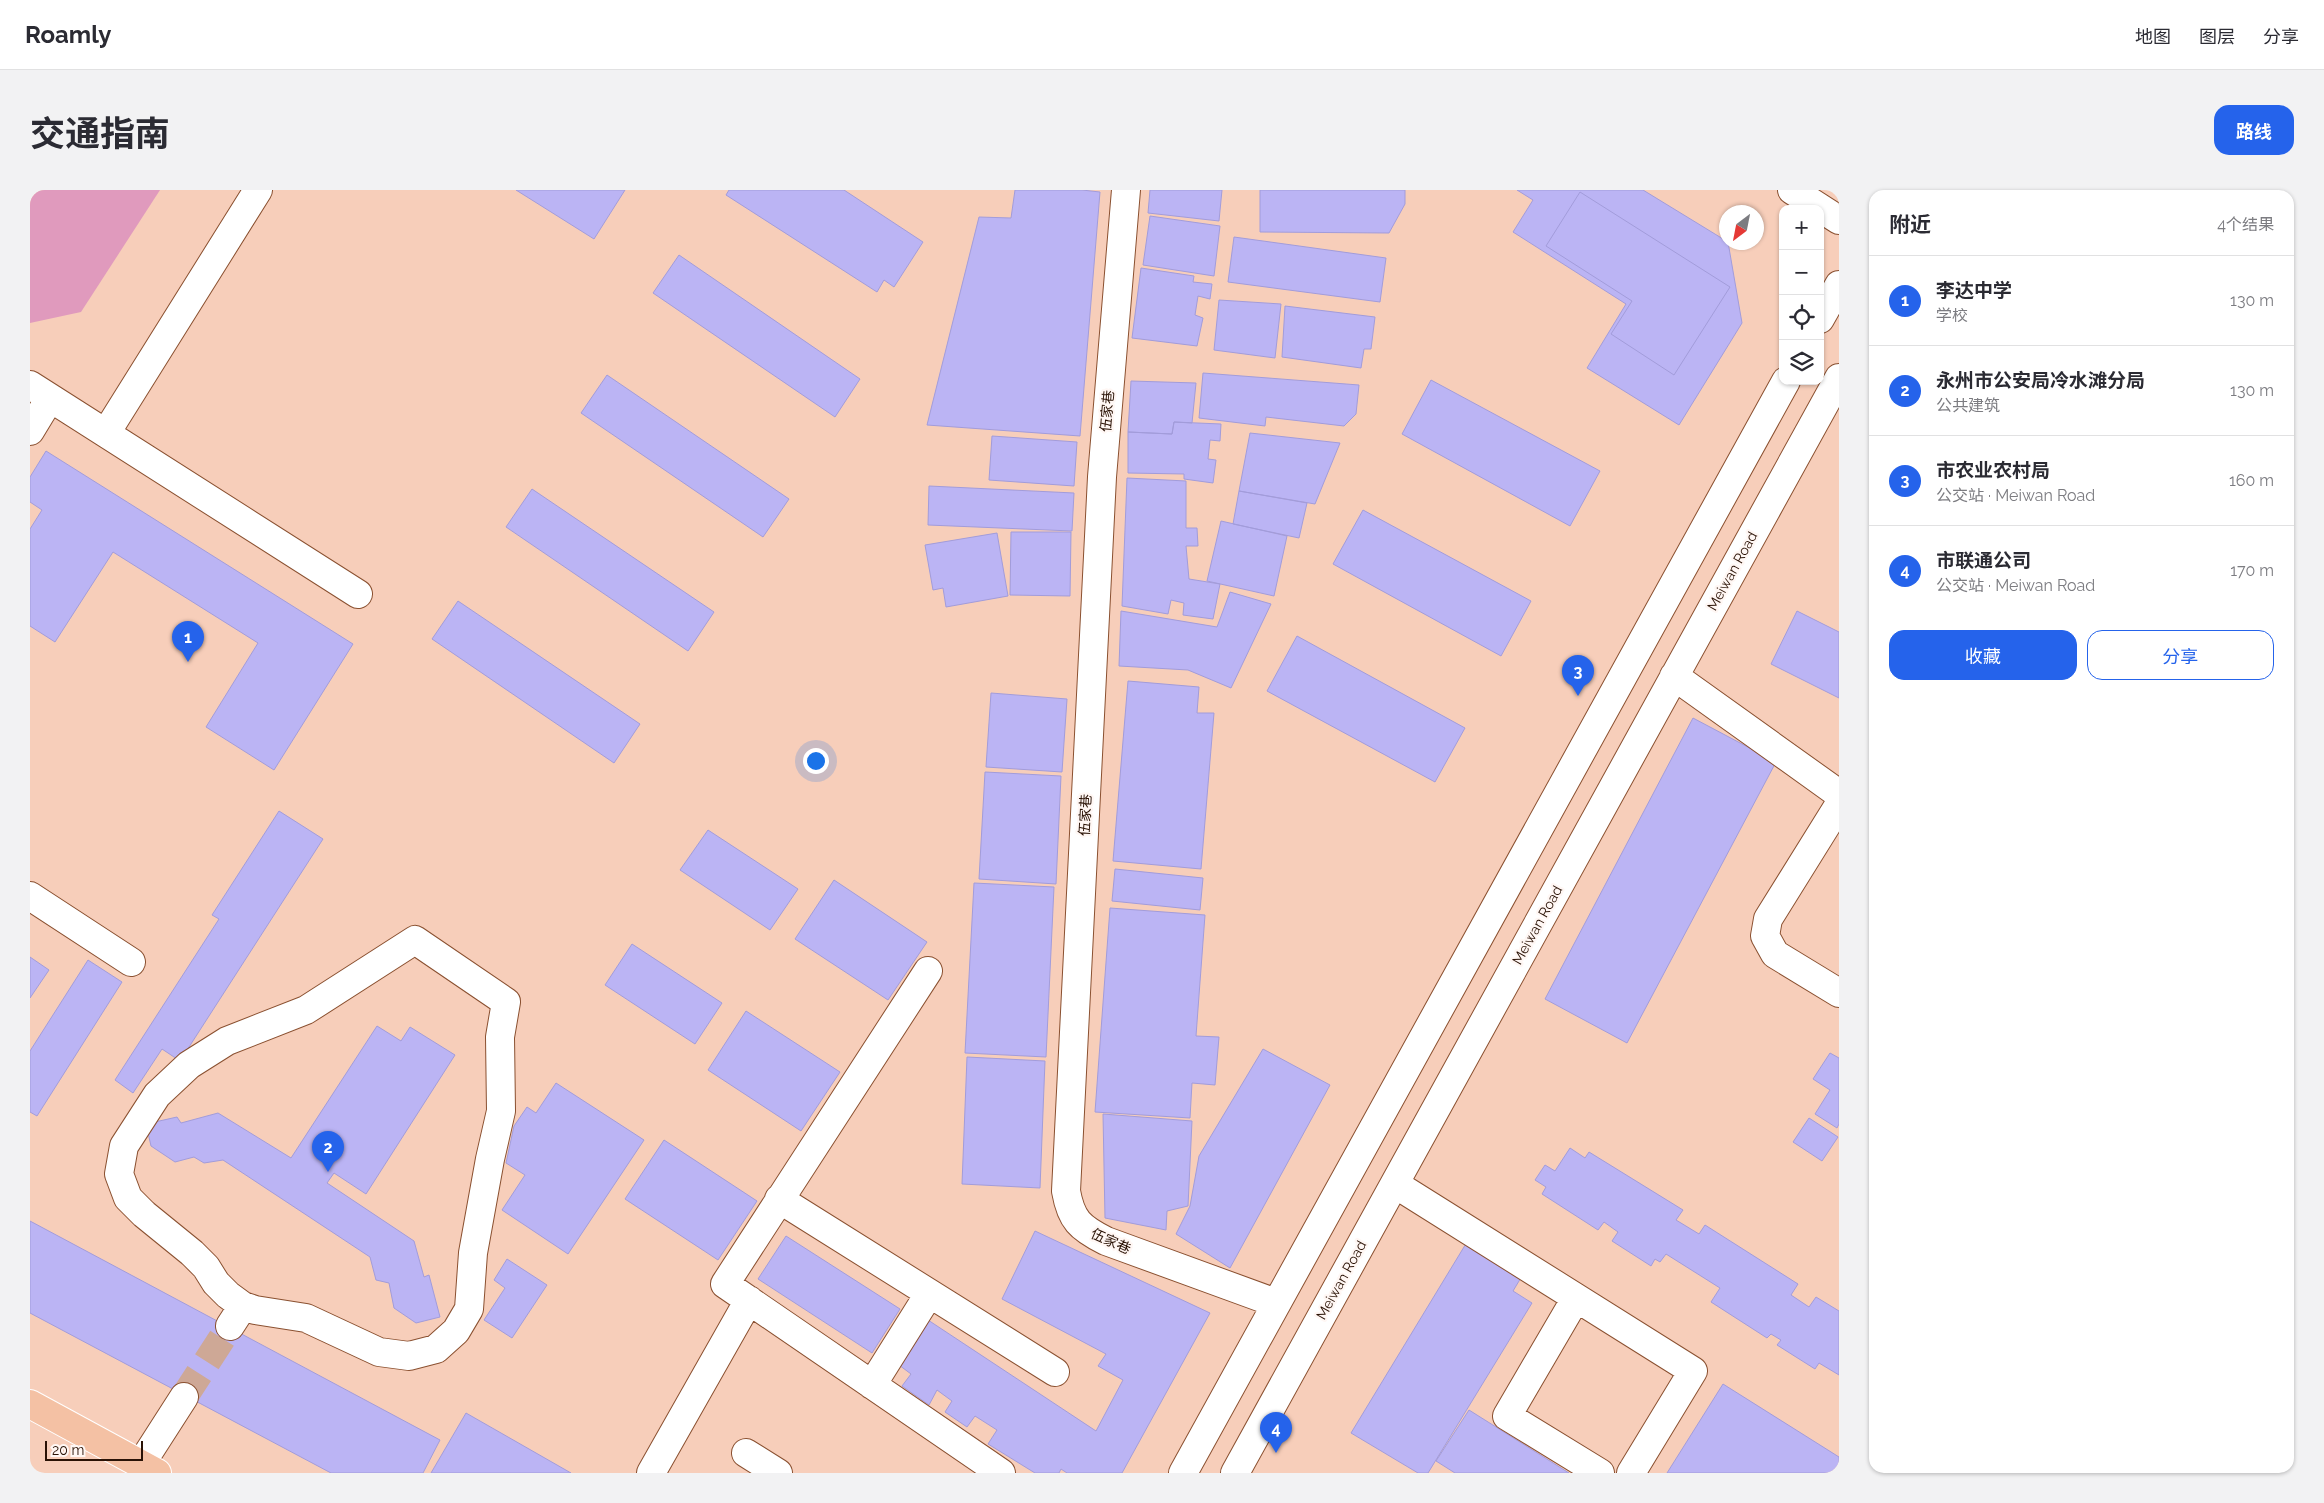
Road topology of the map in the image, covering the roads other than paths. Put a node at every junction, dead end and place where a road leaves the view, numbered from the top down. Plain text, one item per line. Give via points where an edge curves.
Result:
1 (258, 190) edge
2 (1126, 190) edge
3 (1792, 190) edge
4 (1839, 220) edge
5 (1839, 285) edge
6 (1824, 312) edge
7 (1839, 378) edge
8 (1784, 385) edge
9 (40, 392) edge
10 (30, 430) edge
11 (106, 433) junction
12 (358, 594) dead end
13 (1674, 676) junction
14 (1839, 794) edge
15 (1839, 805) edge
16 (30, 896) edge
17 (131, 962) dead end
18 (928, 971) dead end
19 (1839, 994) edge
20 (1395, 1184) junction
21 (779, 1199) junction
22 (929, 1294) junction
23 (1576, 1298) junction
24 (749, 1300) junction
25 (1276, 1304) junction
26 (237, 1316) joint
27 (1055, 1372) dead end
28 (872, 1385) junction
29 (184, 1397) tunnel mouth
30 (30, 1404) edge
31 (746, 1453) dead end
32 (149, 1469) edge
33 (651, 1473) edge
34 (778, 1473) edge
35 (1001, 1473) edge
36 (1183, 1473) edge
37 (1235, 1473) edge
38 (1600, 1473) edge
39 (1631, 1473) edge

1 - 11 street
2 - 25 street, 伍家巷 via 1102,477 1066,1191 1069,1207 1077,1222 1089,1233
3 - 4 street
5 - 6 street
7 - 13 street, Meiwan Road
8 - 25 street
9 - 10 street
9 - 11 street
11 - 12 street
13 - 14 street
13 - 20 street, Meiwan Road
15 - 19 street via 1768,919 1765,936 1775,954
16 - 17 street
18 - 21 street
20 - 23 street
20 - 37 street, Meiwan Road
21 - 22 street
21 - 24 street via 724,1284
22 - 27 street
22 - 28 street
23 - 38 street via 1508,1416
23 - 39 street via 1693,1371
24 - 28 street
24 - 33 street
25 - 36 street
26 - 26 street via 255,1310 306,1318 379,1352 409,1356 436,1349 456,1331 469,1309 473,1253 501,1111 500,1037 506,1002 415,940 306,1010 227,1041 189,1065 157,1096 124,1146 119,1174 128,1198 206,1267 228,1295
28 - 35 street
29 - 32 street
30 - 32 main road
31 - 34 street

